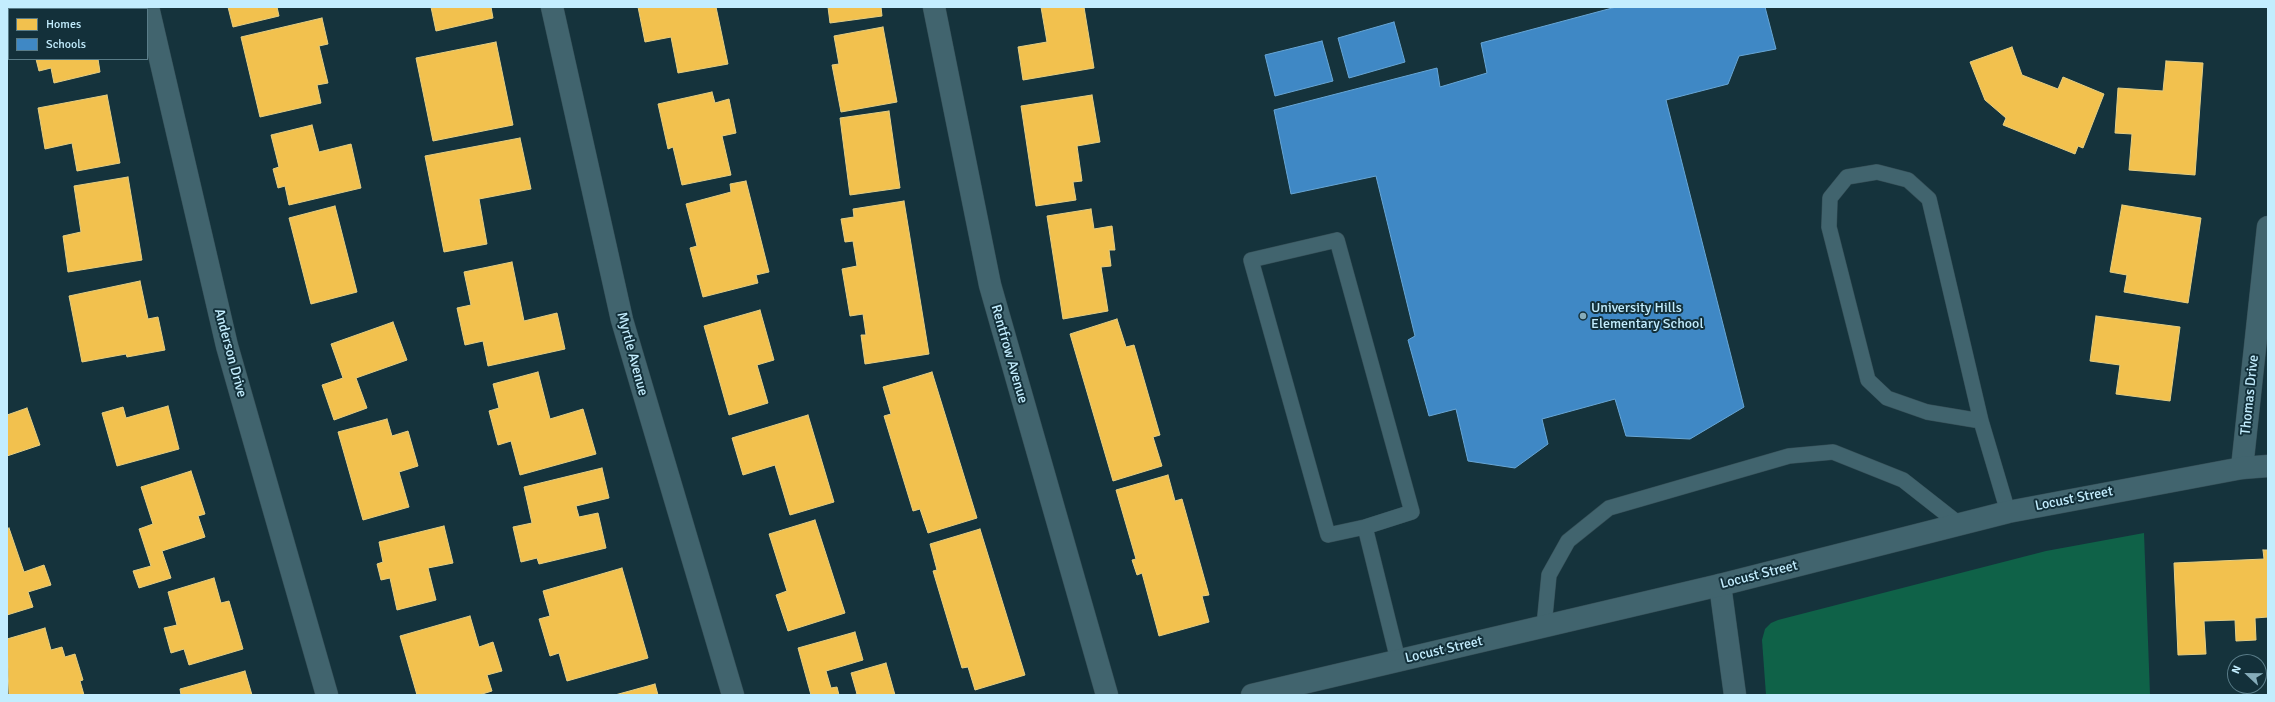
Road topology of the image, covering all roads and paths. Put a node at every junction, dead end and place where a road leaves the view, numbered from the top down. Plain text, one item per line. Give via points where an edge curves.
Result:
1 (148, 7) edge
2 (552, 7) edge
3 (934, 7) edge
4 (2268, 227) edge
5 (1981, 421) junction
6 (2268, 466) edge
7 (2242, 468) junction
8 (2008, 512) junction
9 (1959, 524) junction
10 (1365, 527) junction
11 (1720, 585) junction
12 (1544, 626) junction
13 (1398, 660) junction
14 (327, 695) edge
15 (733, 695) edge
16 (1107, 695) edge
17 (1252, 695) edge
18 (1735, 695) edge

1 - 14 street, Anderson Drive via 227,346
2 - 15 street, Myrtle Avenue via 622,320
3 - 16 street, Rentfrow Avenue via 990,285
4 - 7 street, Thomas Drive
5 - 5 lane via 1929,199 1908,180 1878,172 1847,177 1830,198 1829,227 1868,380 1887,398 1927,412
5 - 8 lane
6 - 7 street, Locust Street
7 - 8 street, Locust Street
8 - 9 street, Locust Street
9 - 11 street, Locust Street
9 - 12 lane via 1903,480 1833,452 1789,456 1609,508 1568,541 1549,575
10 - 10 lane via 1412,512 1337,240 1251,260 1328,535
10 - 13 lane
11 - 12 street, Locust Street
11 - 18 street
12 - 13 street, Locust Street
13 - 17 street, Locust Street

